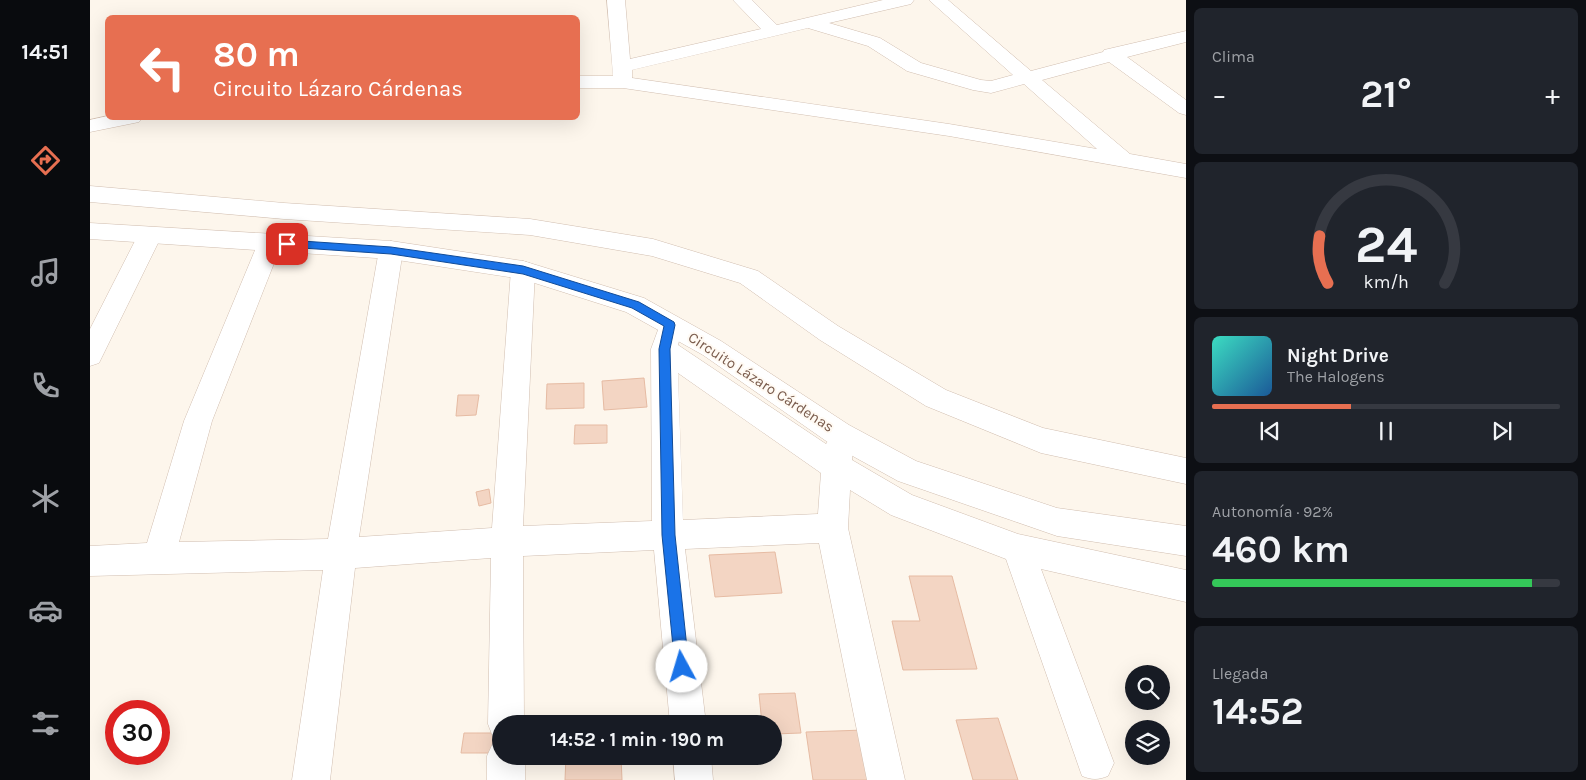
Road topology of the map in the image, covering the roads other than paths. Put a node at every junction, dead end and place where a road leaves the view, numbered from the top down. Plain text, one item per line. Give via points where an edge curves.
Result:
1 (616, 0) edge
2 (742, 0) edge
3 (905, 0) edge
4 (938, 0) edge
5 (809, 23) junction
6 (773, 31) junction
7 (1186, 36) edge
8 (1110, 54) junction
9 (623, 74) junction
10 (1026, 77) junction
11 (580, 82) edge
12 (1186, 109) edge
13 (122, 120) edge
14 (90, 126) edge
15 (1123, 160) junction
16 (1186, 171) edge
17 (90, 194) edge
18 (90, 231) edge
19 (150, 235) junction
20 (270, 242) junction
21 (391, 250) junction
22 (523, 270) junction
23 (667, 337) junction
24 (90, 355) edge
25 (839, 434) junction
26 (837, 467) junction
27 (1186, 471) edge
28 (832, 528) junction
29 (668, 535) junction
30 (1186, 541) edge
31 (507, 542) junction
32 (1018, 549) junction
33 (341, 554) junction
34 (159, 558) junction
35 (90, 561) edge
36 (1186, 586) edge
37 (506, 715) edge
38 (687, 715) edge
39 (1095, 763) dead end
40 (506, 765) edge
41 (693, 765) edge
42 (311, 780) edge
43 (506, 780) edge
44 (694, 780) edge
45 (886, 780) edge

1 - 9 street
2 - 6 street
3 - 5 street
4 - 10 street
5 - 6 street
5 - 10 street via 874,42 914,67 980,86 991,87
6 - 9 street
7 - 8 street
8 - 10 street
8 - 12 street
9 - 11 street
9 - 15 street
10 - 15 street
13 - 14 street
15 - 16 street
17 - 27 street via 294,212 530,227 653,248 749,277 829,333 936,398 1041,440
18 - 19 street, Circuito Lázaro Cárdenas
19 - 20 street, Circuito Lázaro Cárdenas
19 - 24 street
20 - 21 street, Circuito Lázaro Cárdenas
20 - 34 street via 198,421
21 - 22 street, Circuito Lázaro Cárdenas
21 - 33 street
22 - 23 street, Circuito Lázaro Cárdenas via 636,305
22 - 31 street
23 - 25 street, Circuito Lázaro Cárdenas via 712,348
23 - 26 street
23 - 29 street
25 - 26 street
25 - 30 street, Circuito Lázaro Cárdenas via 908,472 1056,522
26 - 28 street
26 - 32 street via 902,505
28 - 29 street
28 - 45 street
29 - 31 street
29 - 38 street
31 - 33 street
31 - 37 street
32 - 36 street
32 - 39 street
33 - 34 street
33 - 42 street
34 - 35 street
40 - 43 street
41 - 44 street

